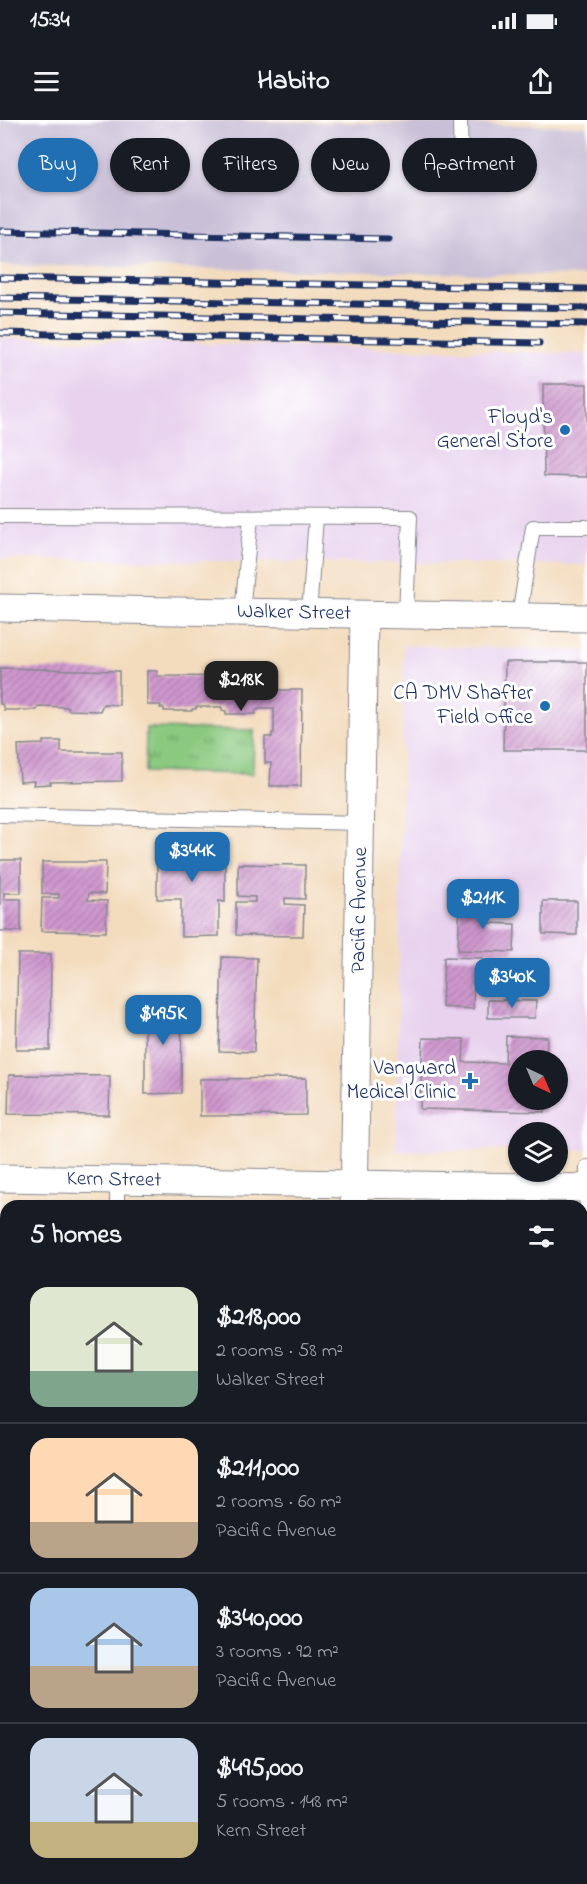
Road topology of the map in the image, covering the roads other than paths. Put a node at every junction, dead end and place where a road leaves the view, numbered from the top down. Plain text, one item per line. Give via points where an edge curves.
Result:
1 (460, 120) edge
2 (460, 138) edge
3 (0, 516) edge
4 (251, 517) junction
5 (316, 517) junction
6 (587, 527) edge
7 (0, 608) edge
8 (242, 613) junction
9 (309, 614) junction
10 (364, 615) junction
11 (406, 615) junction
12 (519, 617) junction
13 (587, 618) edge
14 (0, 815) edge
15 (362, 823) junction
16 (587, 1167) edge
17 (0, 1178) edge
18 (587, 1188) edge
19 (117, 1193) edge
20 (355, 1195) edge

1 - 2 lane
3 - 4 lane
4 - 5 lane
4 - 8 lane
5 - 9 lane
5 - 11 lane via 410,517
6 - 12 lane via 533,526
7 - 8 street, Walker Street
8 - 9 street, Walker Street
9 - 10 street, Walker Street
10 - 11 street, Walker Street
10 - 15 street, Pacific Avenue
11 - 12 street, Walker Street
12 - 13 street, Walker Street
14 - 15 lane
15 - 20 street, Pacific Avenue
16 - 18 lane
17 - 19 street, Kern Street
18 - 20 street, Kern Street
19 - 20 street, Kern Street

